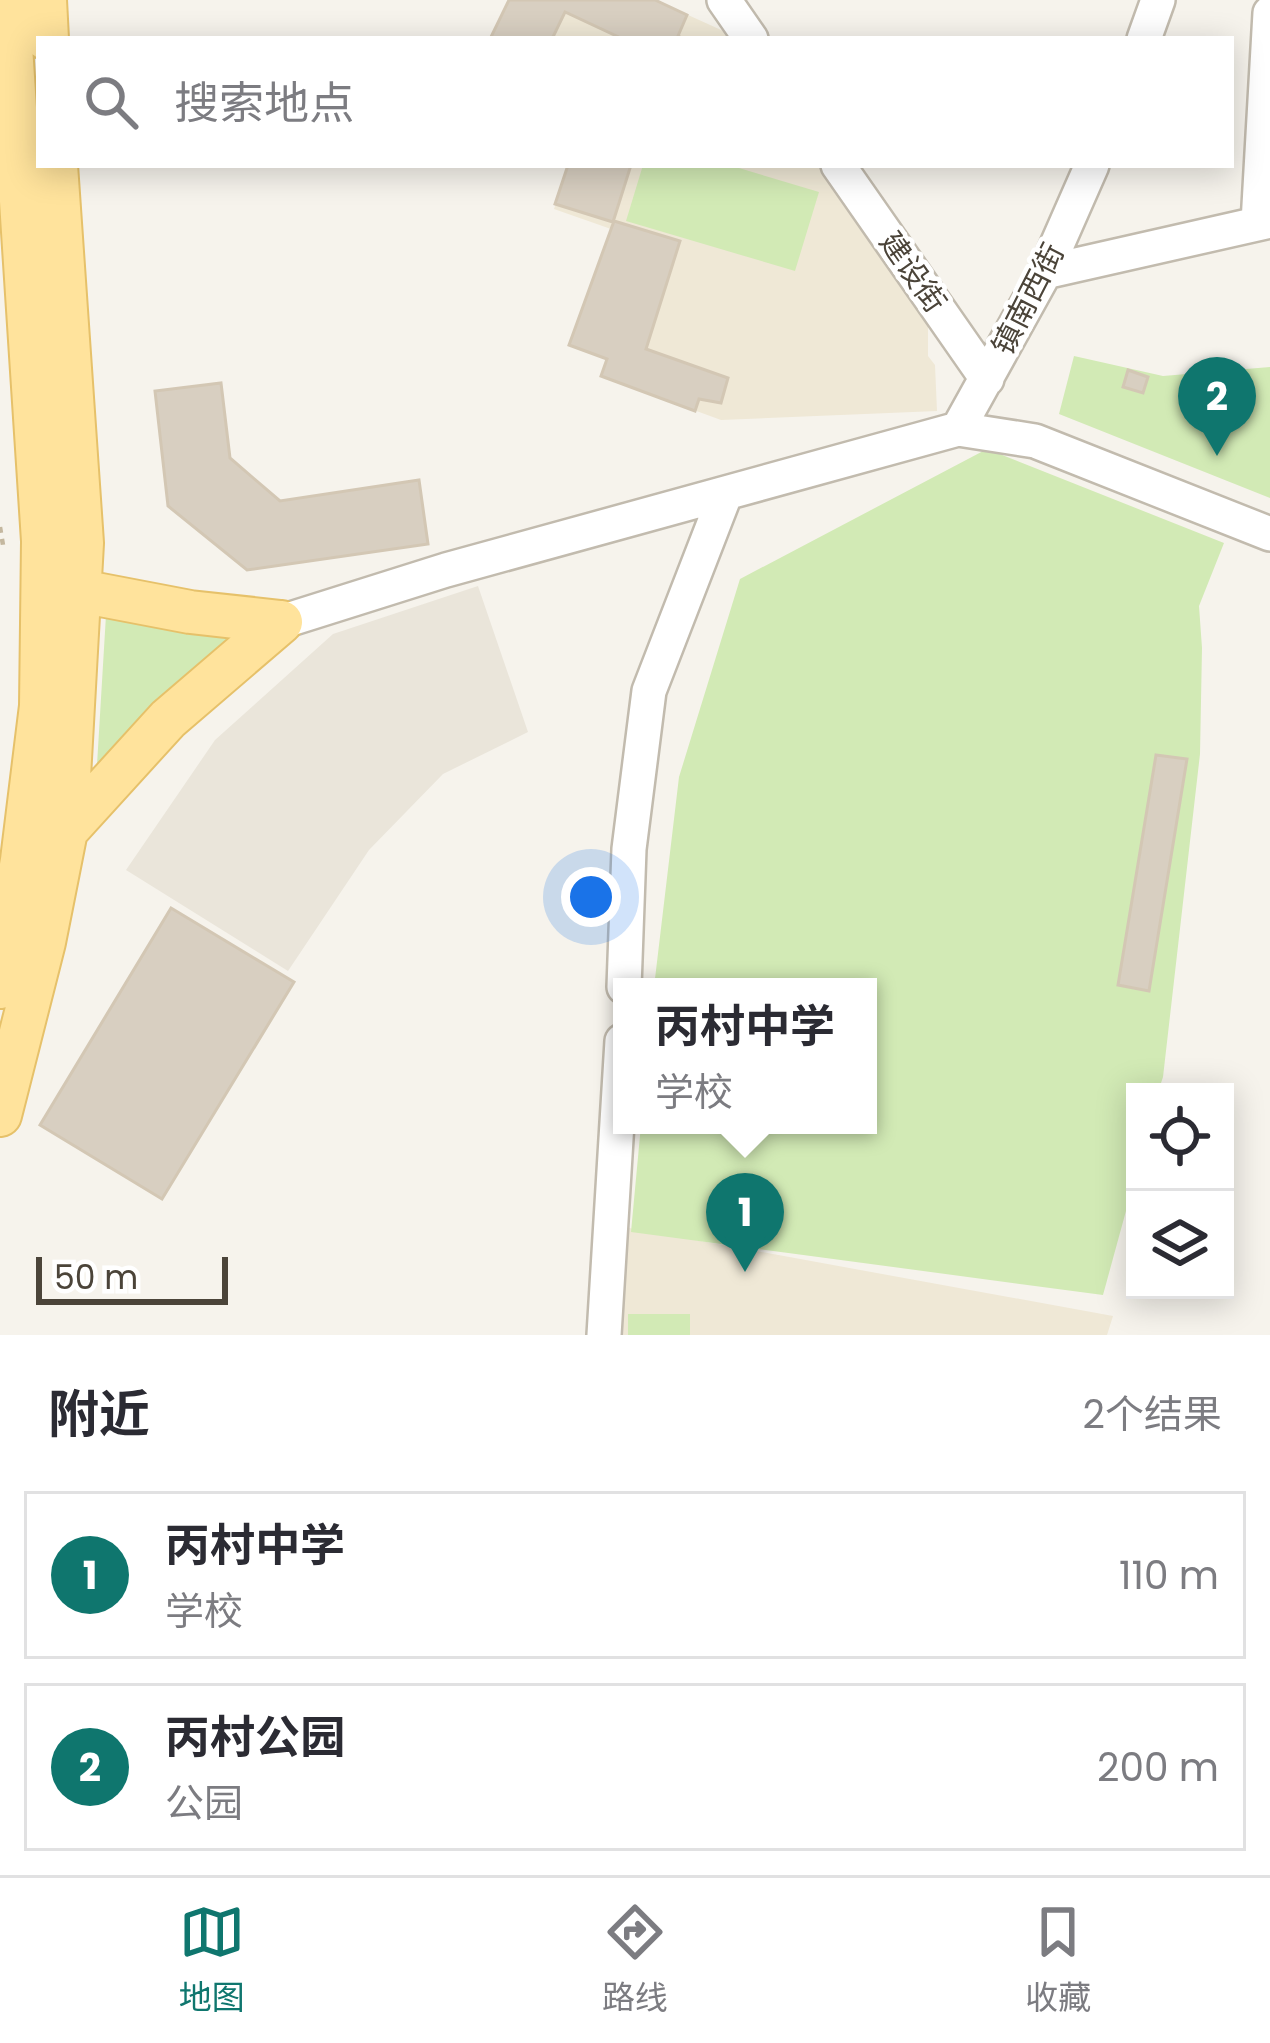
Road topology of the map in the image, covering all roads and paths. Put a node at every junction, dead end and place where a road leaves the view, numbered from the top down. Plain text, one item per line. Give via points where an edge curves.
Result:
1 (8, 0) edge
2 (45, 0) edge
3 (724, 0) edge
4 (1158, 0) edge
5 (1270, 13) edge
6 (47, 36) edge
7 (749, 36) edge
8 (1145, 36) edge
9 (56, 168) edge
10 (840, 168) edge
11 (1091, 168) edge
12 (1264, 222) edge
13 (1045, 272) junction
14 (987, 379) junction
15 (958, 429) junction
16 (58, 476) junction
17 (724, 495) junction
18 (1270, 534) edge
19 (80, 591) junction
20 (281, 622) junction
21 (66, 831) junction
22 (27, 938) junction
23 (624, 978) edge
24 (0, 987) edge
25 (0, 1115) edge
26 (616, 1134) edge
27 (604, 1335) edge

1 - 16 main road
2 - 6 main road
3 - 7 street
4 - 8 street
5 - 12 street
9 - 16 main road
10 - 14 street, 建设街
11 - 13 street, 镇南西街
12 - 13 street
13 - 14 street, 镇南西街
14 - 15 street, 镇南西街
15 - 17 street
15 - 18 street via 1035,441
16 - 19 main road via 82,543
16 - 22 main road via 43,541
17 - 20 street
17 - 23 street via 649,691 629,849
19 - 20 main road
19 - 21 main road
20 - 21 main road via 169,719
21 - 22 main road
22 - 24 main road
22 - 25 main road
26 - 27 street

